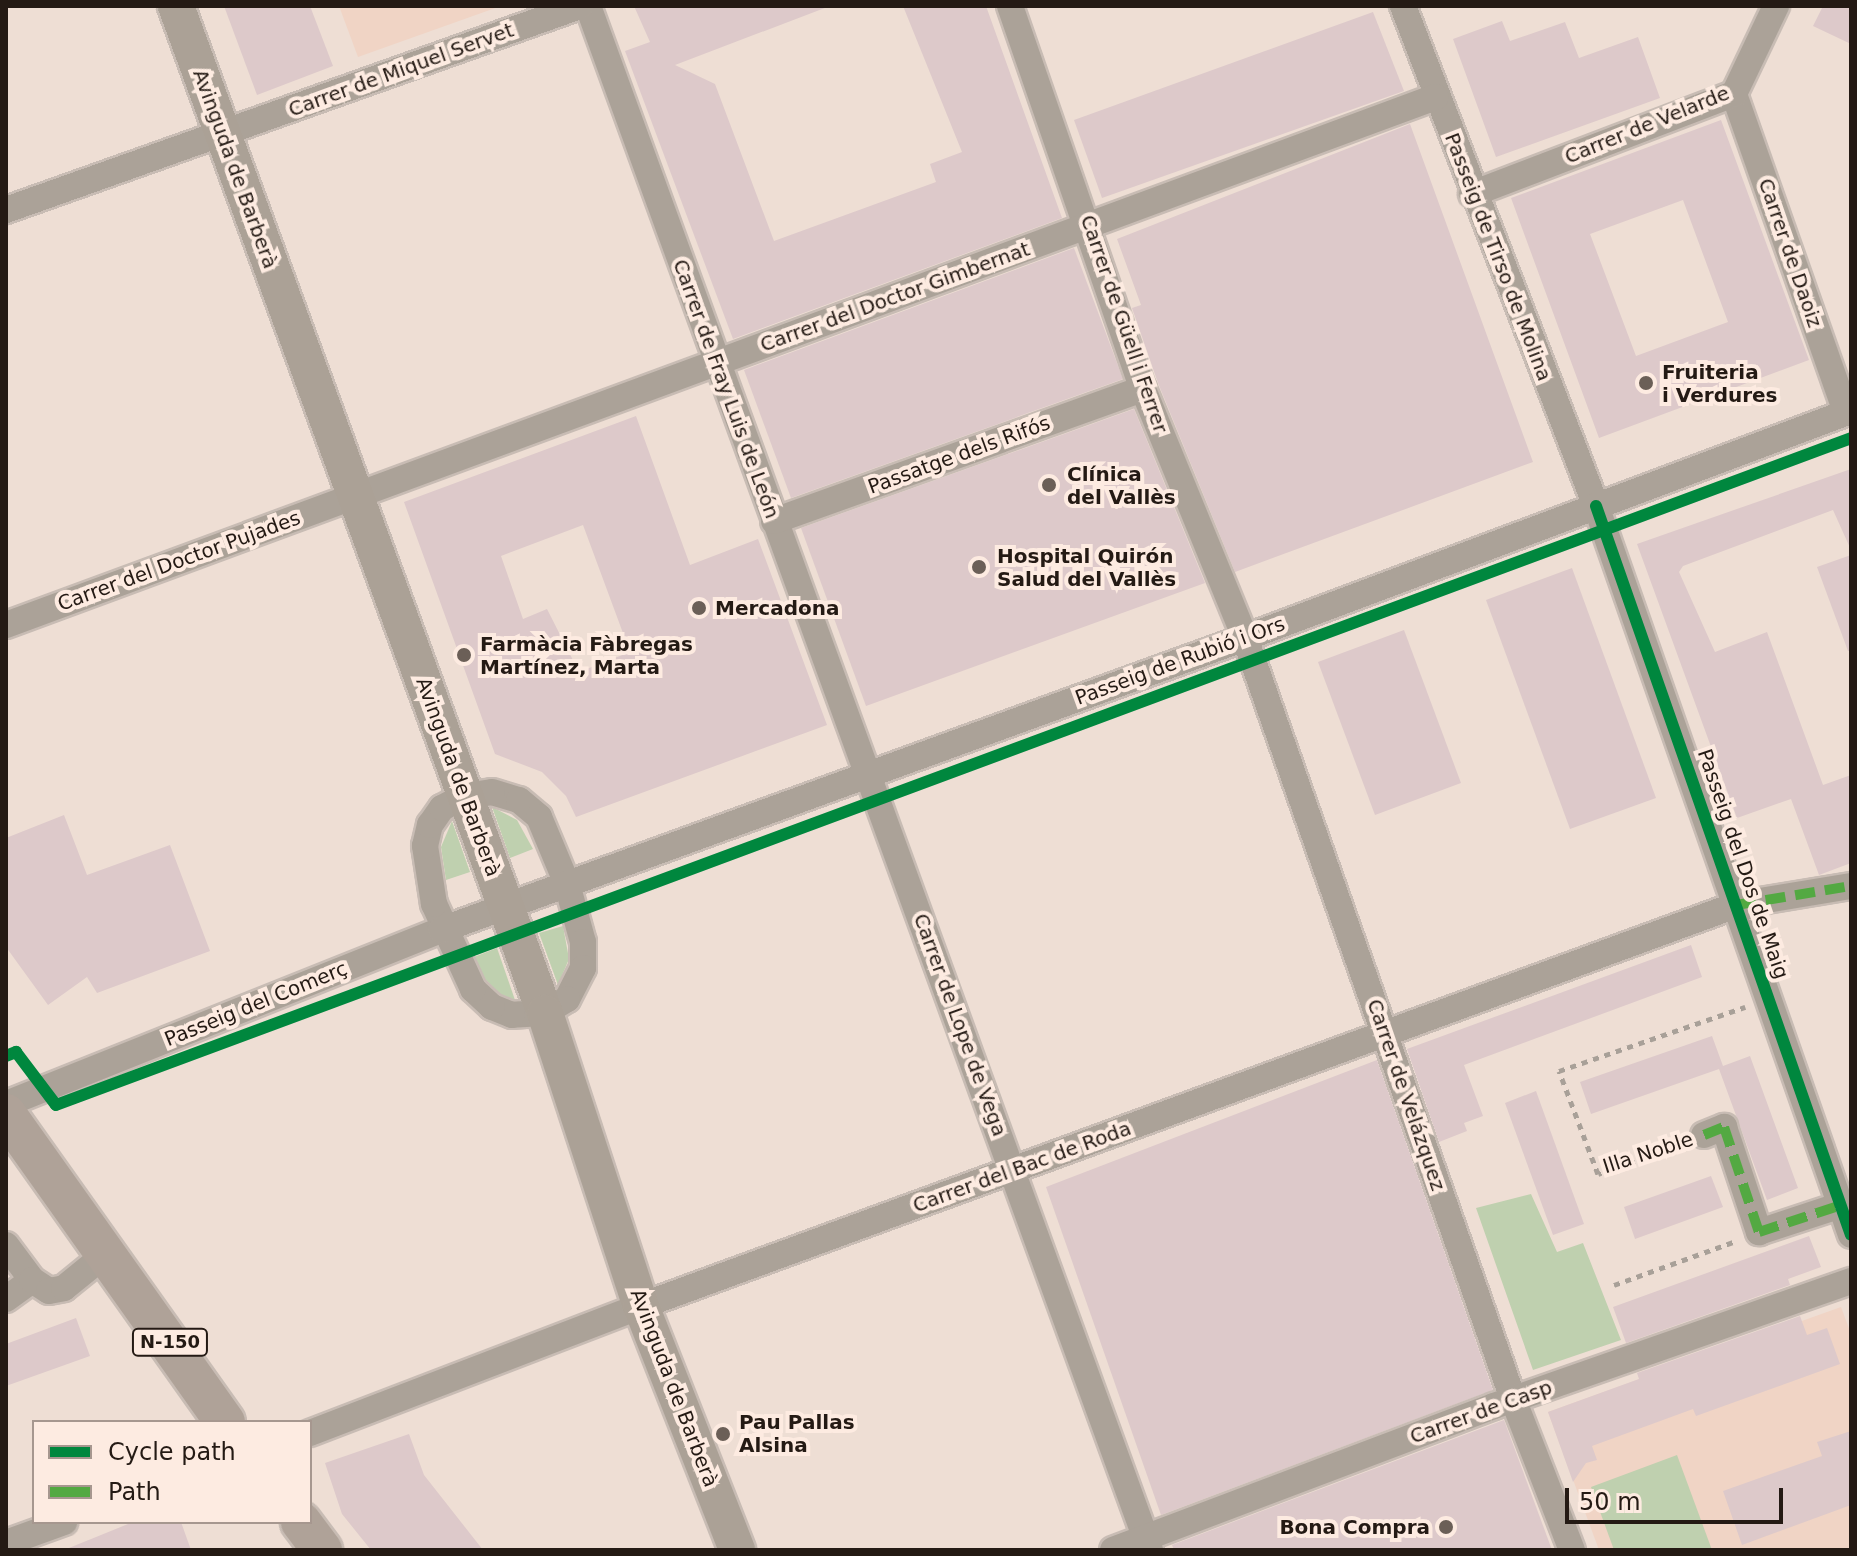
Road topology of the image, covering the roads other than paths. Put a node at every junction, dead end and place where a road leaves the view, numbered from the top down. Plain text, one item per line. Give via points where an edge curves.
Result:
1 (176, 6) edge
2 (580, 6) edge
3 (588, 6) edge
4 (1010, 6) edge
5 (1403, 6) edge
6 (1776, 6) edge
7 (1734, 94) junction
8 (1436, 97) junction
9 (222, 134) junction
10 (1472, 194) junction
11 (6, 210) edge
12 (1090, 225) junction
13 (715, 363) junction
14 (1143, 389) junction
15 (1849, 412) edge
16 (353, 497) junction
17 (1596, 506) junction
18 (774, 521) junction
19 (6, 625) edge
20 (1245, 638) junction
21 (869, 771) junction
22 (465, 796) junction
23 (567, 884) junction
24 (1851, 886) edge
25 (1736, 905) junction
26 (506, 906) junction
27 (441, 930) junction
28 (545, 1013) junction
29 (1386, 1035) junction
30 (6, 1104) edge
31 (6, 1114) edge
32 (1704, 1135) road end
33 (1012, 1170) junction
34 (1841, 1205) junction
35 (1851, 1235) edge
36 (6, 1245) edge
37 (107, 1253) junction
38 (32, 1280) junction
39 (1851, 1281) edge
40 (6, 1299) edge
41 (641, 1306) junction
42 (1513, 1399) junction
43 (224, 1420) edge
44 (312, 1432) edge
45 (58, 1524) edge
46 (302, 1524) edge
47 (6, 1543) edge
48 (1148, 1544) edge
49 (322, 1550) edge
50 (737, 1550) edge
51 (1113, 1550) edge
52 (1572, 1550) edge

1 - 9 street, Avinguda de Barberà
2 - 9 street, Carrer de Miquel Servet
3 - 13 street, Carrer de Fray Luis de León
4 - 12 street, Carrer de Güell i Ferrer
5 - 8 street, Passeig de Tirso de Molina
6 - 7 street, Carrer de Velarde
7 - 10 street, Carrer de Velarde
7 - 15 street, Carrer de Daoiz
8 - 10 street, Passeig de Tirso de Molina
8 - 12 street, Carrer del Doctor Gimbernat
9 - 11 street, Carrer de Miquel Servet
9 - 16 street, Avinguda de Barberà
10 - 17 street, Passeig de Tirso de Molina
12 - 13 street, Carrer del Doctor Gimbernat
12 - 14 street, Carrer de Güell i Ferrer
13 - 16 street, Carrer del Doctor Gimbernat
13 - 18 street, Carrer de Fray Luis de León
14 - 18 street, Passatge dels Rifós
14 - 20 street, Carrer de Güell i Ferrer
15 - 17 street, Passeig de Rubió i Ors
16 - 19 street, Carrer del Doctor Pujades
16 - 22 street, Avinguda de Barberà
17 - 20 street, Passeig de Rubió i Ors
17 - 25 street, Passeig del Dos de Maig
18 - 21 street, Carrer de Fray Luis de León
20 - 21 street, Passeig de Rubió i Ors
20 - 29 street, Carrer de Velázquez
21 - 23 street, Passeig de Rubió i Ors
21 - 33 street, Carrer de Lope de Vega
22 - 23 street via 492,792 519,800 539,817
22 - 26 street, Avinguda de Barberà
22 - 27 street via 442,808 430,825 425,846
23 - 26 street, Passeig de Rubió i Ors
23 - 28 street via 583,942 583,968 567,999
24 - 25 street, Carrer del Bac de Roda
25 - 29 street, Carrer del Bac de Roda
25 - 34 street, Passeig del Dos de Maig
26 - 27 street, Passeig del Comerç
26 - 28 street, Avinguda de Barberà
27 - 28 street via 473,989 492,1007 512,1015
27 - 30 street, Passeig del Comerç
28 - 41 street, Avinguda de Barberà
29 - 33 street, Carrer del Bac de Roda
29 - 42 street, Carrer de Velázquez
31 - 37 main road, N-150
32 - 34 street, Illa Noble via 1724,1127 1759,1232
33 - 41 street, Carrer del Bac de Roda
33 - 48 street, Carrer de Lope de Vega
34 - 35 street, Passeig del Dos de Maig
36 - 38 street
37 - 38 street via 64,1288 49,1291
37 - 43 main road, N-150
38 - 40 street
39 - 42 street, Carrer de Casp
41 - 44 street, Carrer del Bac de Roda
41 - 50 street, Avinguda de Barberà
42 - 48 street, Carrer de Casp
42 - 52 street, Carrer de Velázquez
45 - 47 street
46 - 49 main road
48 - 51 street, Carrer de Casp

